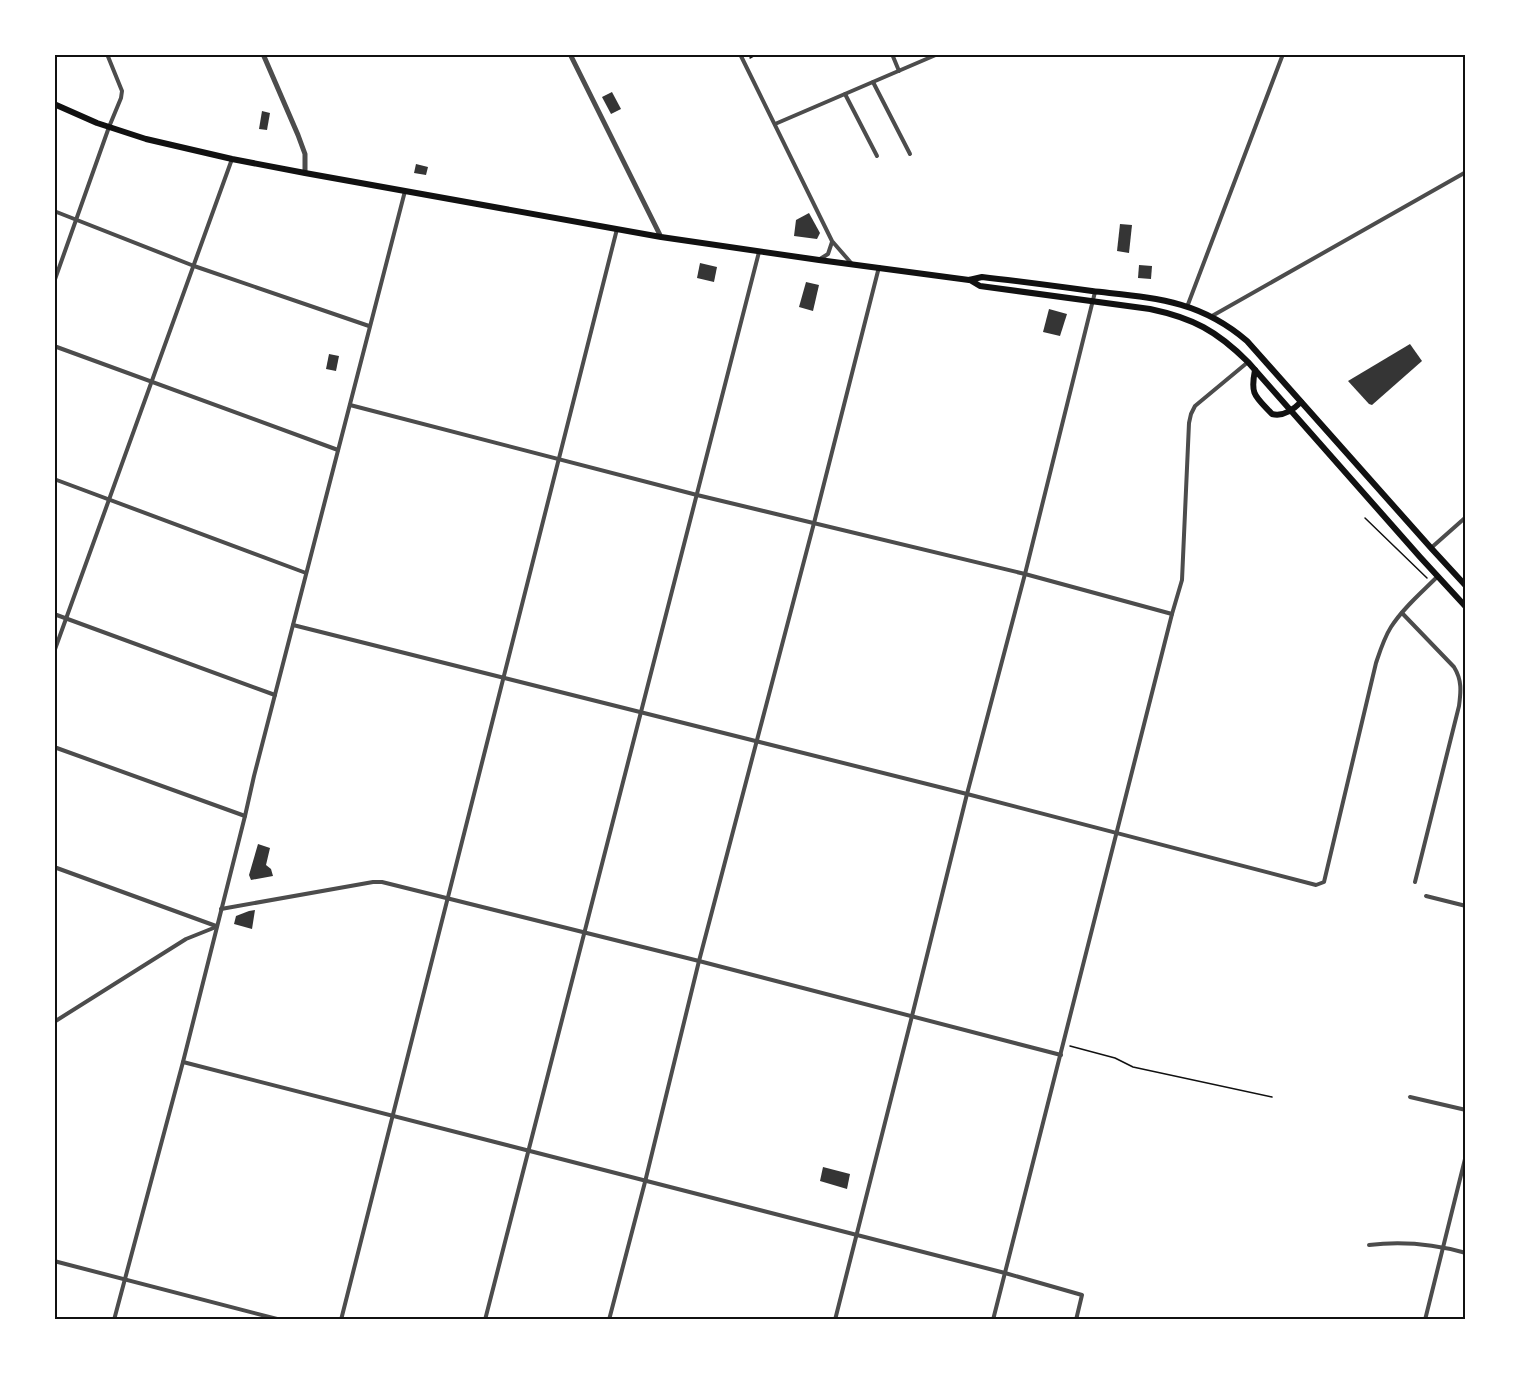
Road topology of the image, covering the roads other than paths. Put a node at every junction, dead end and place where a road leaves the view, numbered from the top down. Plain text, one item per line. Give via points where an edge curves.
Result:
1 (107, 54) edge
2 (263, 54) edge
3 (570, 54) edge
4 (740, 54) edge
5 (892, 54) edge
6 (938, 54) edge
7 (1283, 54) edge
8 (899, 70) junction
9 (873, 82) junction
10 (845, 94) junction
11 (54, 104) edge
12 (775, 124) junction
13 (109, 127) junction
14 (910, 153) dead end
15 (877, 156) dead end
16 (232, 159) junction
17 (1466, 171) edge
18 (305, 173) junction
19 (405, 190) junction
20 (54, 211) edge
21 (77, 219) junction
22 (617, 229) junction
23 (661, 237) junction
24 (832, 241) junction
25 (759, 252) junction
26 (819, 260) junction
27 (852, 264) junction
28 (194, 266) junction
29 (879, 267) junction
30 (969, 280) junction
31 (54, 282) edge
32 (1095, 291) junction
33 (1094, 301) junction
34 (1187, 307) junction
35 (1212, 316) junction
36 (369, 327) junction
37 (54, 346) edge
38 (1248, 362) junction
39 (1255, 370) junction
40 (152, 382) junction
41 (1301, 402) junction
42 (350, 405) junction
43 (1292, 410) junction
44 (338, 450) junction
45 (558, 459) junction
46 (54, 479) edge
47 (697, 495) junction
48 (109, 500) junction
49 (1466, 517) edge
50 (814, 523) junction
51 (1431, 548) junction
52 (306, 573) junction
53 (1025, 574) junction
54 (1437, 577) junction
55 (1466, 586) edge
56 (1466, 607) edge
57 (1402, 613) junction
58 (54, 614) edge
59 (1172, 614) junction
60 (66, 619) junction
61 (293, 625) junction
62 (54, 652) edge
63 (503, 678) junction
64 (275, 695) junction
65 (641, 712) junction
66 (757, 742) junction
67 (54, 747) edge
68 (966, 794) junction
69 (245, 816) junction
70 (1117, 834) junction
71 (54, 867) edge
72 (1415, 882) dead end
73 (1426, 896) dead end
74 (447, 898) junction
75 (1466, 906) edge
76 (221, 909) junction
77 (216, 927) junction
78 (585, 932) junction
79 (699, 961) junction
80 (912, 1016) junction
81 (54, 1022) edge
82 (1061, 1055) junction
83 (183, 1062) junction
84 (1410, 1097) dead end
85 (1466, 1110) edge
86 (392, 1116) junction
87 (528, 1151) junction
88 (1466, 1155) edge
89 (645, 1182) junction
90 (856, 1236) junction
91 (1368, 1245) dead end
92 (1443, 1247) junction
93 (1466, 1253) edge
94 (54, 1261) edge
95 (1005, 1273) junction
96 (124, 1279) junction
97 (114, 1320) edge
98 (281, 1320) edge
99 (341, 1320) edge
100 (485, 1320) edge
101 (609, 1320) edge
102 (835, 1320) edge
103 (993, 1320) edge
104 (1076, 1320) edge
105 (1425, 1320) edge

1 - 13 street via 122,94
2 - 18 street via 302,145
3 - 23 street
4 - 12 street
5 - 8 street
6 - 8 street
7 - 34 street
8 - 9 street
9 - 10 street
9 - 14 street
10 - 12 street
10 - 15 street
11 - 13 main road
12 - 24 street
13 - 16 main road
13 - 21 street
16 - 18 main road
16 - 28 street
17 - 35 street
18 - 19 main road
19 - 22 main road
19 - 36 street
20 - 21 street
21 - 28 street
21 - 31 street
22 - 23 main road
22 - 45 street
23 - 25 main road
24 - 26 street via 828,254
24 - 27 street
25 - 26 main road
25 - 47 street
26 - 27 main road
27 - 29 main road
28 - 36 street
28 - 40 street
29 - 30 main road
29 - 50 street
30 - 32 main road via 982,277
30 - 33 main road via 980,286
32 - 33 street
32 - 34 main road
33 - 38 main road via 1167,313 1197,323
33 - 53 street
34 - 35 main road
35 - 41 main road via 1247,341
36 - 42 street
37 - 40 street
38 - 39 main road
38 - 59 street via 1191,414 1182,580
39 - 43 main road
39 - 43 main road via 1252,388 1272,414
40 - 44 street
40 - 48 street
41 - 43 main road
41 - 51 main road
42 - 44 street
42 - 45 street
43 - 54 main road
44 - 52 street
45 - 47 street
45 - 63 street
46 - 48 street
47 - 50 street
47 - 65 street
48 - 52 street
48 - 60 street
49 - 51 street
50 - 53 street
50 - 66 street
51 - 55 main road
52 - 61 street
53 - 59 street
53 - 68 street
54 - 56 main road
54 - 57 street
57 - 70 street via 1386,635 1376,663 1324,882 1316,885
57 - 72 street via 1454,667 1461,693
58 - 60 street
59 - 70 street
60 - 62 street
60 - 64 street
61 - 63 street
61 - 64 street
63 - 65 street
63 - 74 street
64 - 69 street
65 - 66 street
65 - 78 street
66 - 68 street
66 - 79 street
67 - 69 street
68 - 70 street
68 - 80 street
69 - 76 street
70 - 82 street
71 - 77 street
73 - 75 street
74 - 76 street via 373,882
74 - 78 street
74 - 86 street
76 - 77 street
77 - 81 street via 186,939
77 - 83 street
78 - 79 street
78 - 87 street
79 - 80 street
79 - 89 street
80 - 82 street
80 - 90 street
82 - 95 street
83 - 86 street
83 - 96 street
84 - 85 street
86 - 87 street
86 - 99 street
87 - 89 street
87 - 100 street
88 - 92 street
89 - 90 street
89 - 101 street
90 - 95 street
90 - 102 street
91 - 92 street
92 - 93 street
92 - 105 street
94 - 96 street
95 - 103 street
95 - 104 street via 1082,1295
96 - 97 street
96 - 98 street

